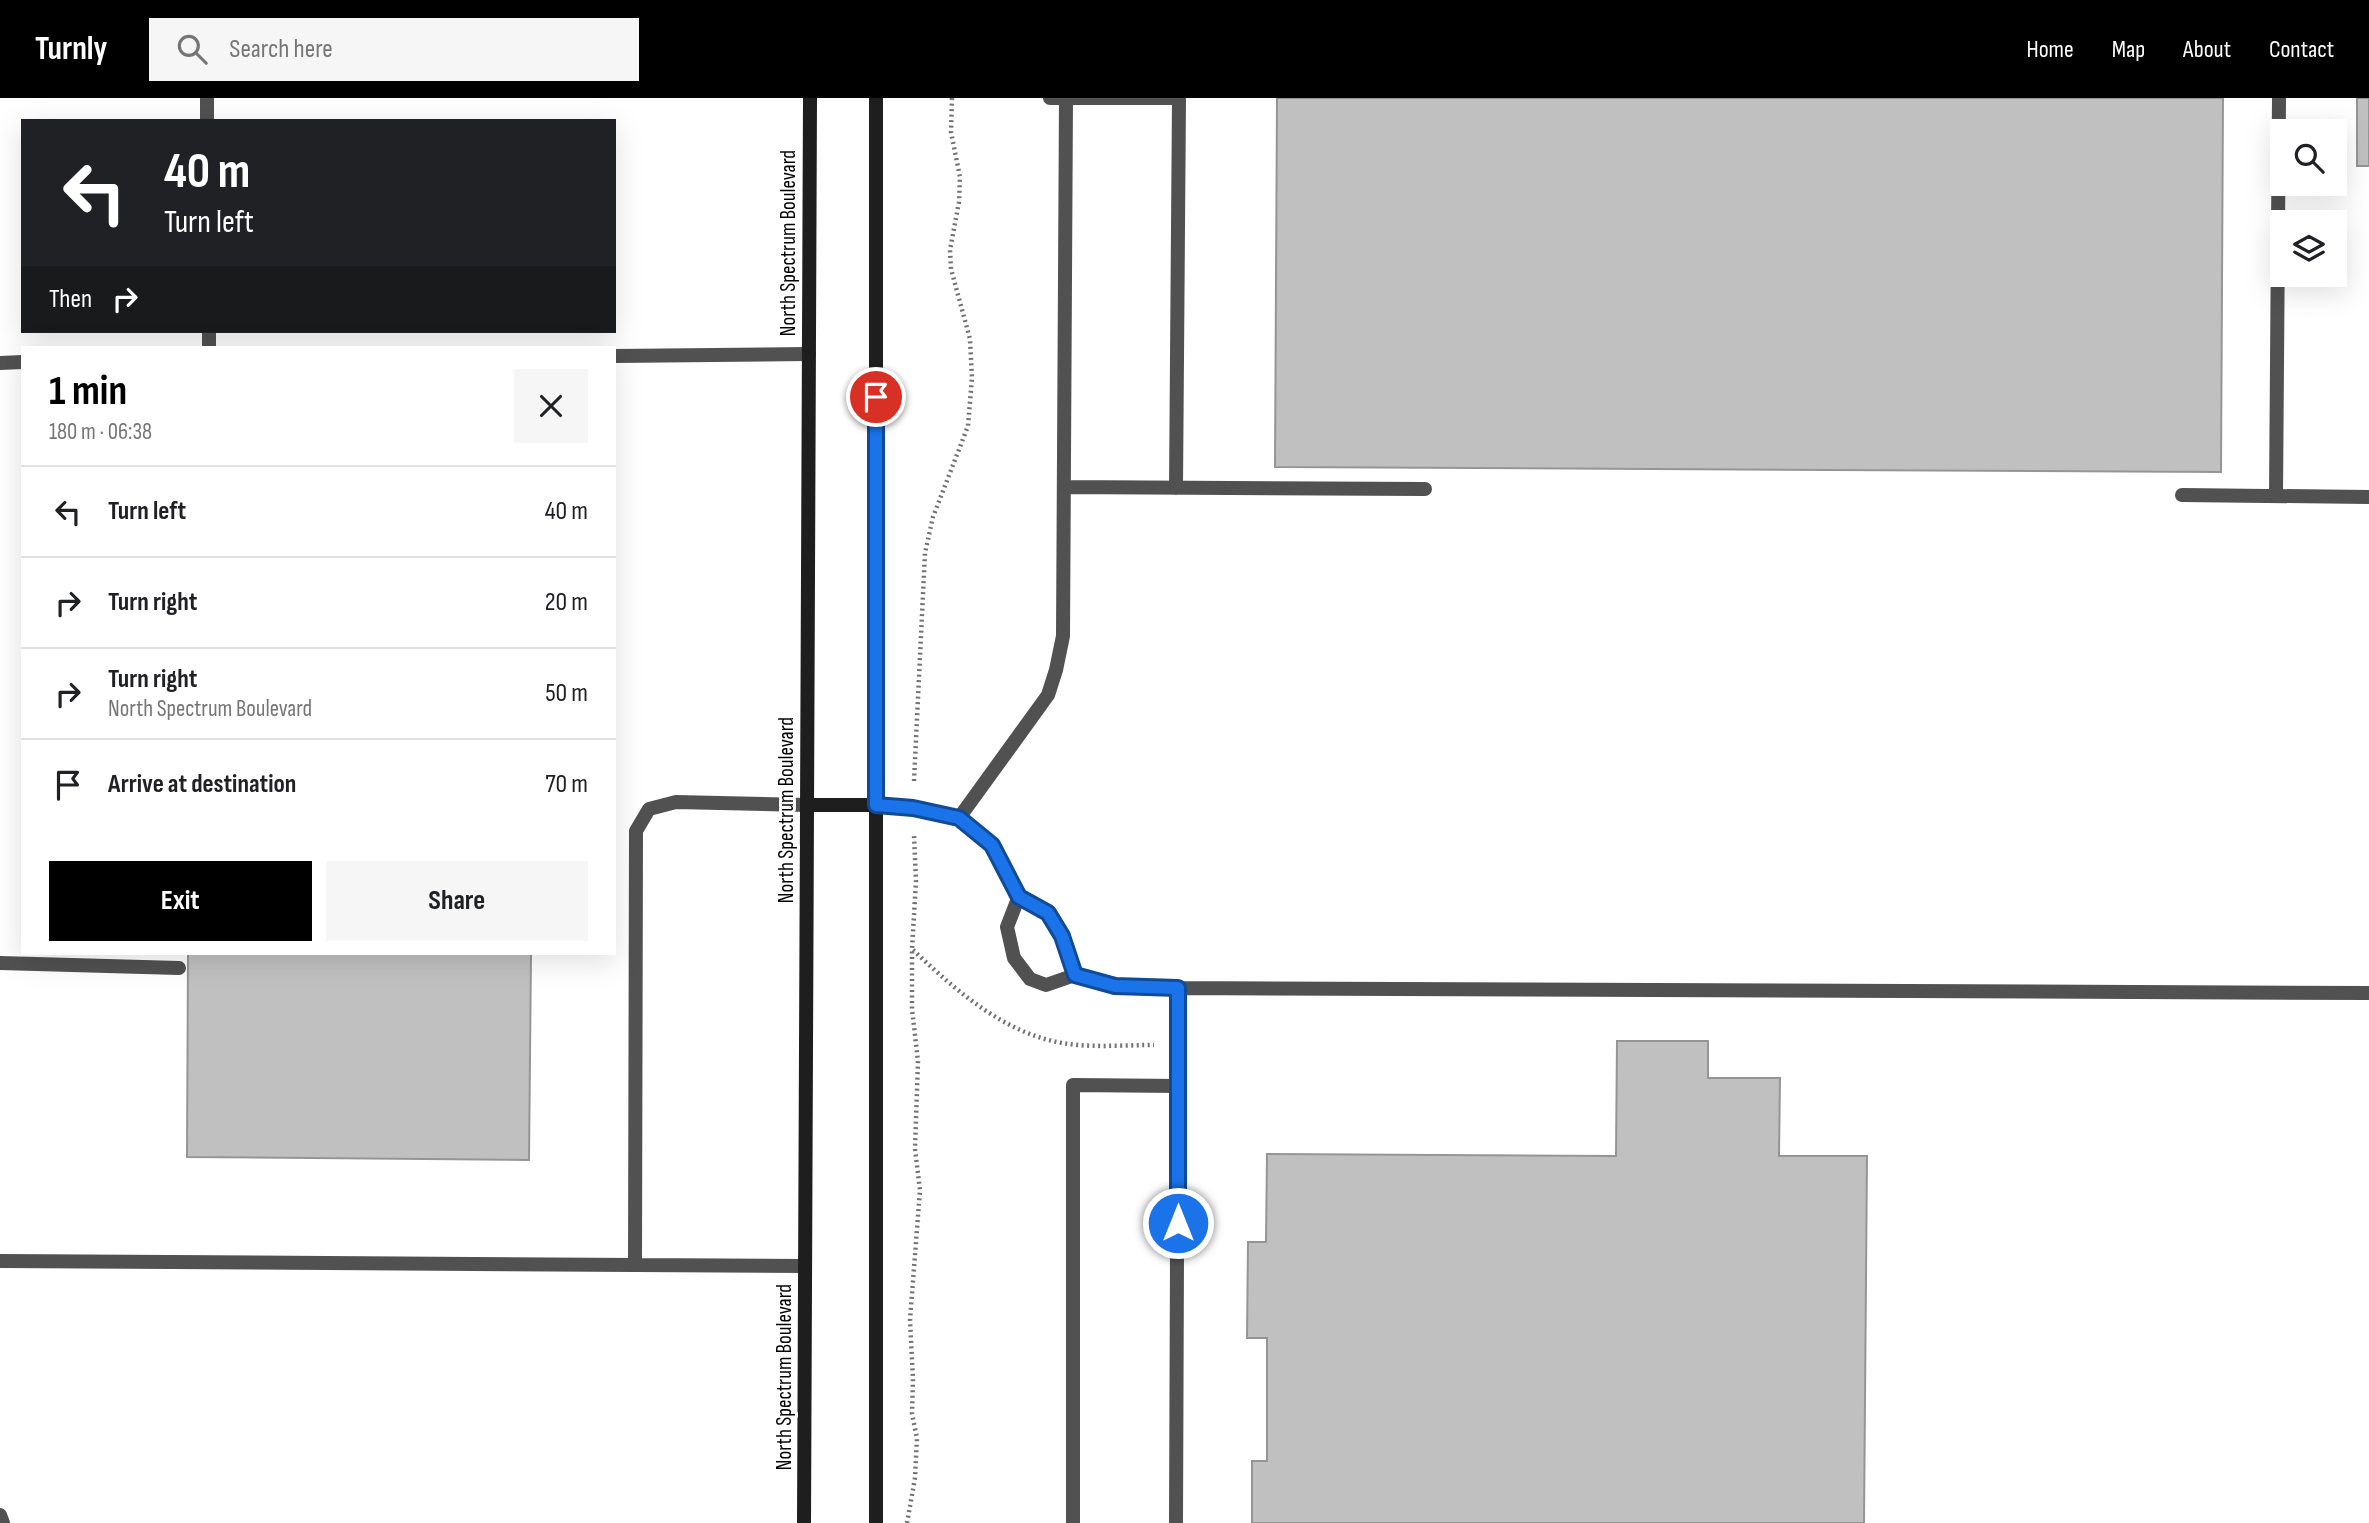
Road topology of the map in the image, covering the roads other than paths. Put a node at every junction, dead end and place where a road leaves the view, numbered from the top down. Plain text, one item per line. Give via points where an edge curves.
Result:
1 (207, 98) edge
2 (810, 98) edge
3 (876, 98) edge
4 (1050, 98) edge
5 (1066, 98) edge
6 (1179, 98) edge
7 (2279, 98) edge
8 (207, 119) edge
9 (808, 354) junction
10 (616, 356) edge
11 (21, 362) edge
12 (0, 363) edge
13 (1064, 487) junction
14 (1176, 488) junction
15 (1425, 489) dead end
16 (2182, 495) dead end
17 (2276, 496) junction
18 (2369, 497) edge
19 (807, 805) junction
20 (876, 805) junction
21 (959, 818) junction
22 (1019, 897) junction
23 (0, 962) edge
24 (178, 968) dead end
25 (1075, 975) junction
26 (1178, 988) junction
27 (2369, 993) edge
28 (1178, 1086) junction
29 (0, 1261) edge
30 (635, 1265) junction
31 (805, 1266) junction
32 (0, 1515) edge
33 (3, 1523) edge
34 (804, 1523) edge
35 (876, 1523) edge
36 (1073, 1523) edge
37 (1176, 1523) edge

1 - 8 lane
2 - 9 street, North Spectrum Boulevard
3 - 20 street
4 - 5 lane
5 - 6 lane
5 - 13 lane
6 - 14 lane
7 - 17 lane
9 - 10 lane
9 - 19 street, North Spectrum Boulevard
11 - 12 lane
13 - 14 lane
13 - 21 lane via 1063,636 1056,670 1048,695
14 - 15 lane
16 - 17 lane
17 - 18 lane
19 - 20 street
19 - 30 lane via 676,802 649,808 636,831
19 - 31 street, North Spectrum Boulevard
20 - 21 lane
20 - 35 street
21 - 22 lane via 992,845
22 - 25 lane via 1048,913 1062,936
22 - 25 lane via 1007,927 1014,958 1030,979 1046,985
23 - 24 lane
25 - 26 lane via 1115,986
26 - 27 lane
26 - 28 lane
28 - 36 lane via 1073,1086
28 - 37 lane
29 - 30 lane
30 - 31 lane
31 - 34 street, North Spectrum Boulevard
32 - 33 lane

